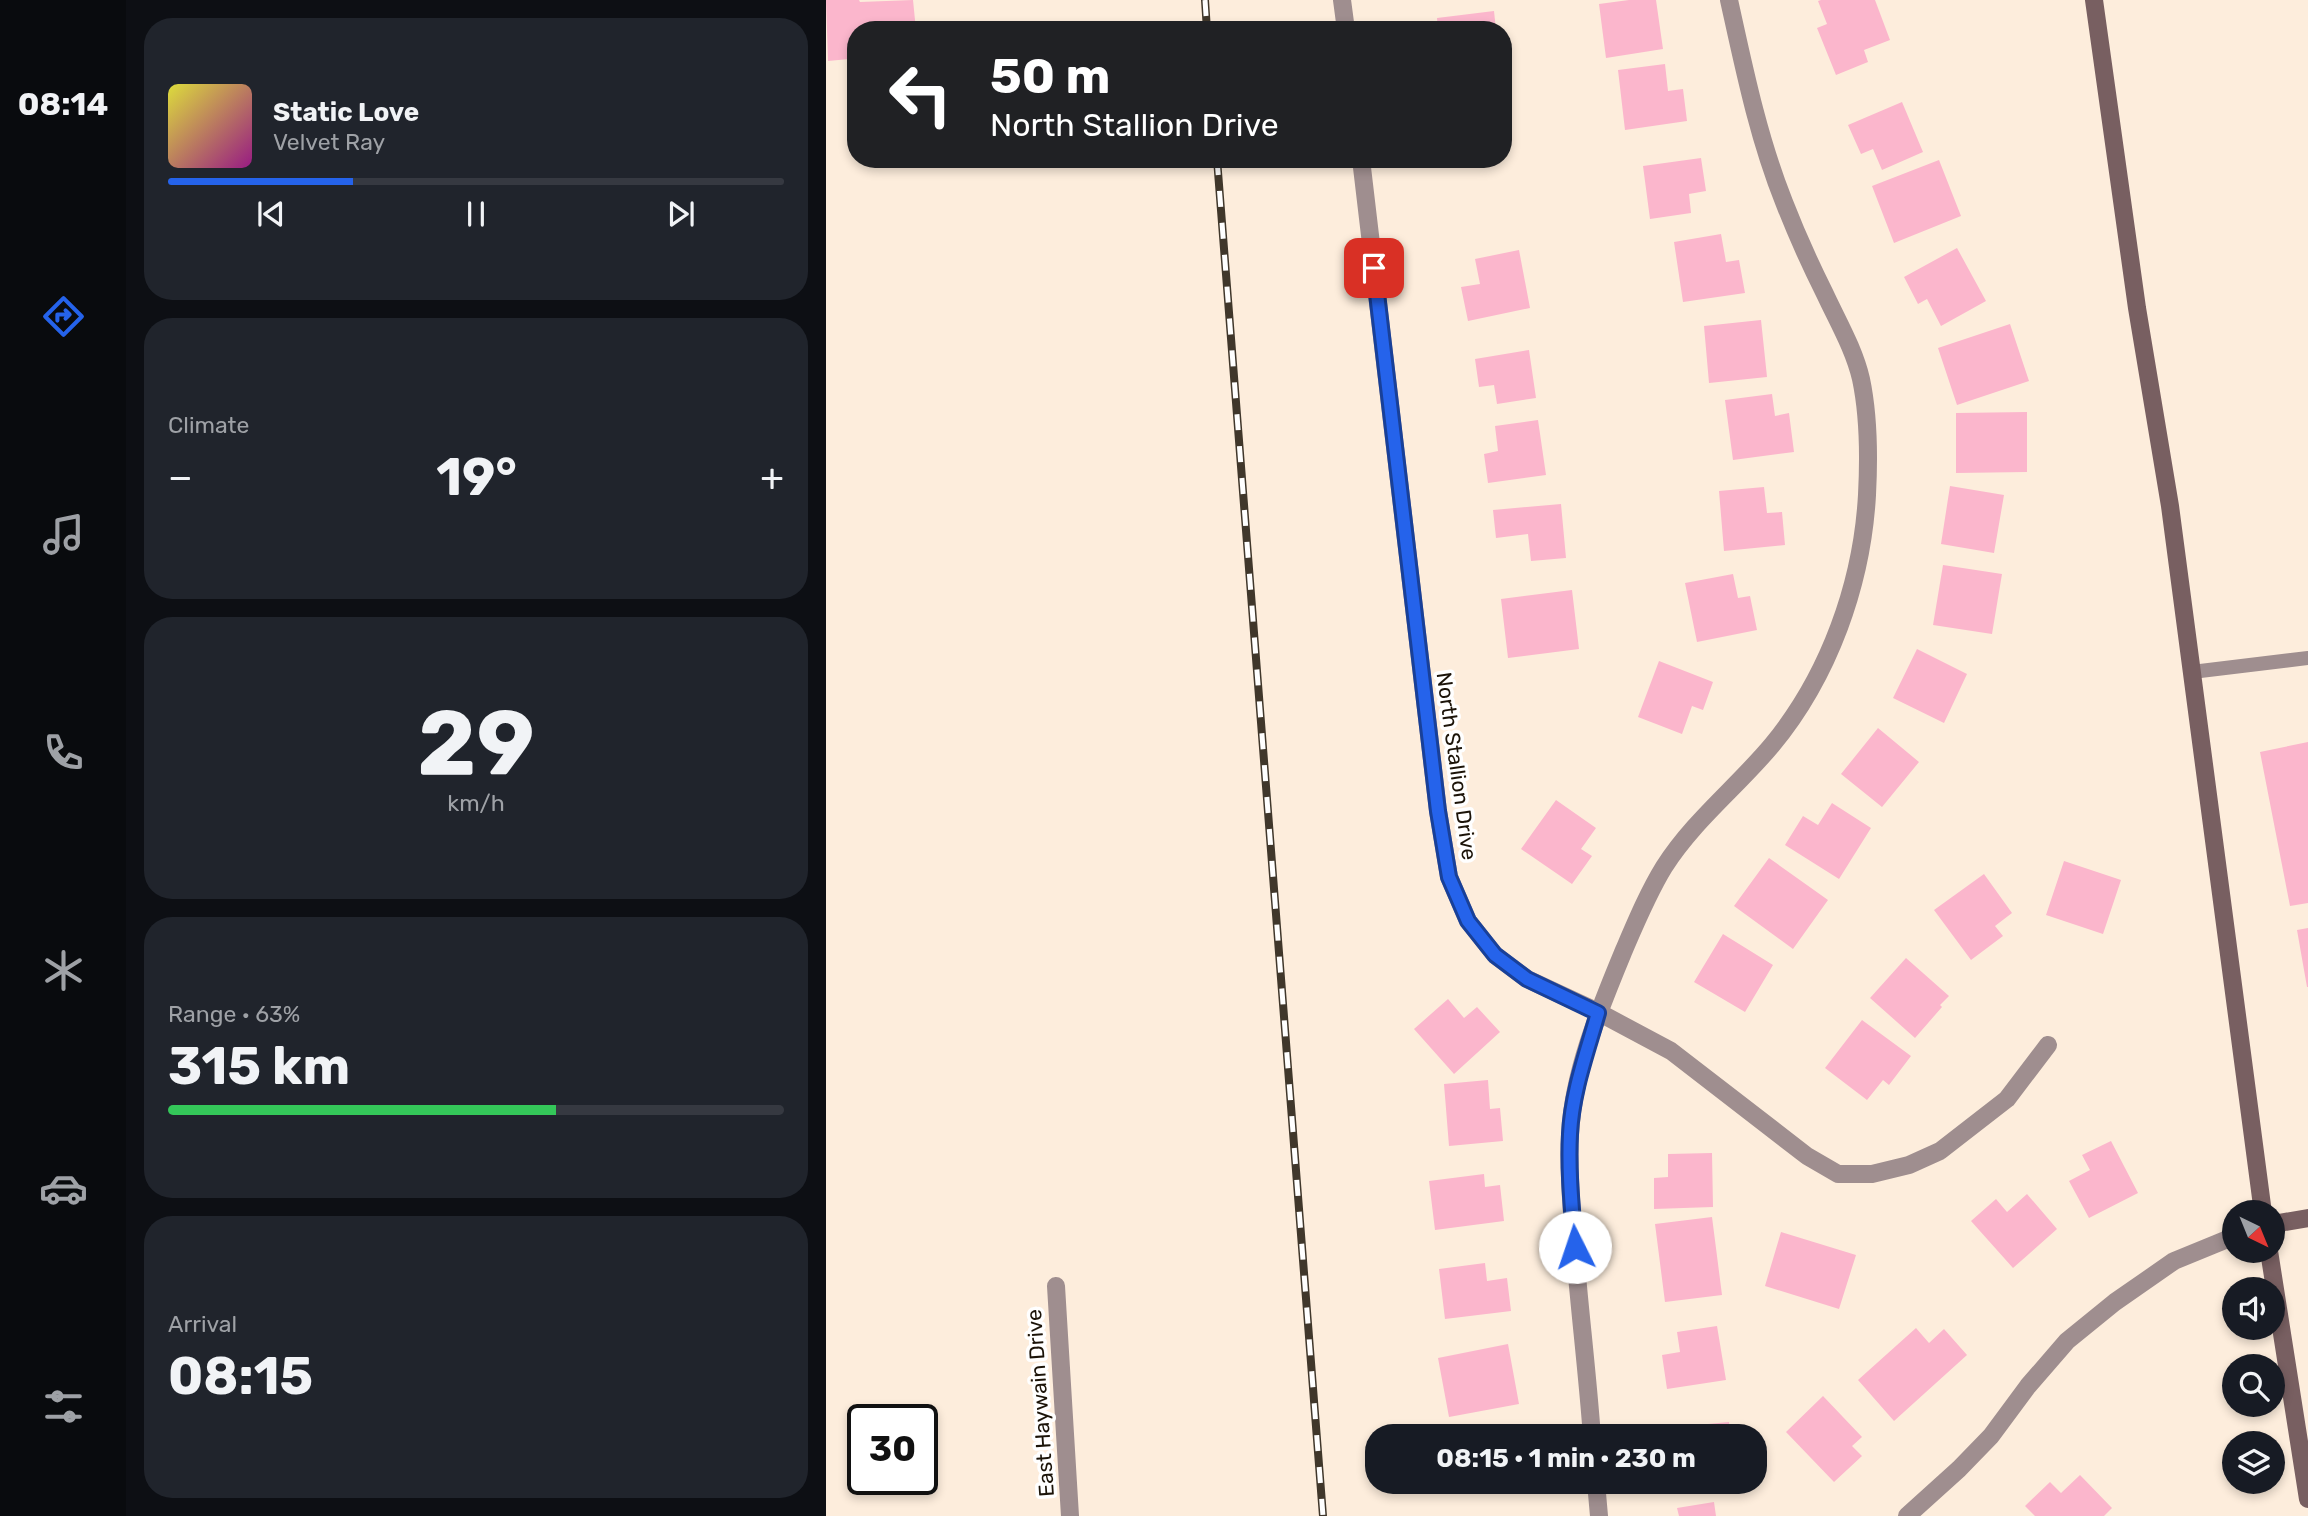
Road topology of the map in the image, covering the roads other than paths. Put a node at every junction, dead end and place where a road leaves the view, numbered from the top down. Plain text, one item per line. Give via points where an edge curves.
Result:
1 (1342, 0) edge
2 (1729, 0) edge
3 (2094, 0) edge
4 (1345, 21) edge
5 (1362, 168) edge
6 (2308, 658) edge
7 (2192, 672) junction
8 (1598, 1013) junction
9 (2048, 1045) dead end
10 (2261, 1200) edge
11 (2308, 1218) edge
12 (2286, 1222) edge
13 (2222, 1241) edge
14 (2271, 1264) edge
15 (1056, 1286) dead end
16 (1591, 1424) edge
17 (1597, 1494) edge
18 (2308, 1499) edge
19 (1070, 1516) edge
20 (1598, 1516) edge
21 (1907, 1516) edge

1 - 4 street
2 - 8 street via 1753,105 1783,199 1861,378 1868,456 1861,547 1852,591 1819,671 1772,745 1696,824 1664,867 1640,911
3 - 7 main road
5 - 8 street, North Stallion Drive via 1449,877 1468,921 1495,955 1527,979
6 - 7 lane
7 - 10 main road
8 - 9 street, North Stallion Drive via 1671,1051 1807,1156 1838,1174 1872,1174 1909,1165 1940,1150 2007,1099
8 - 16 street via 1576,1091 1569,1172
11 - 12 main road
13 - 21 street via 2174,1261 2067,1341 1991,1436
14 - 18 main road
15 - 19 street, East Haywain Drive
17 - 20 street

